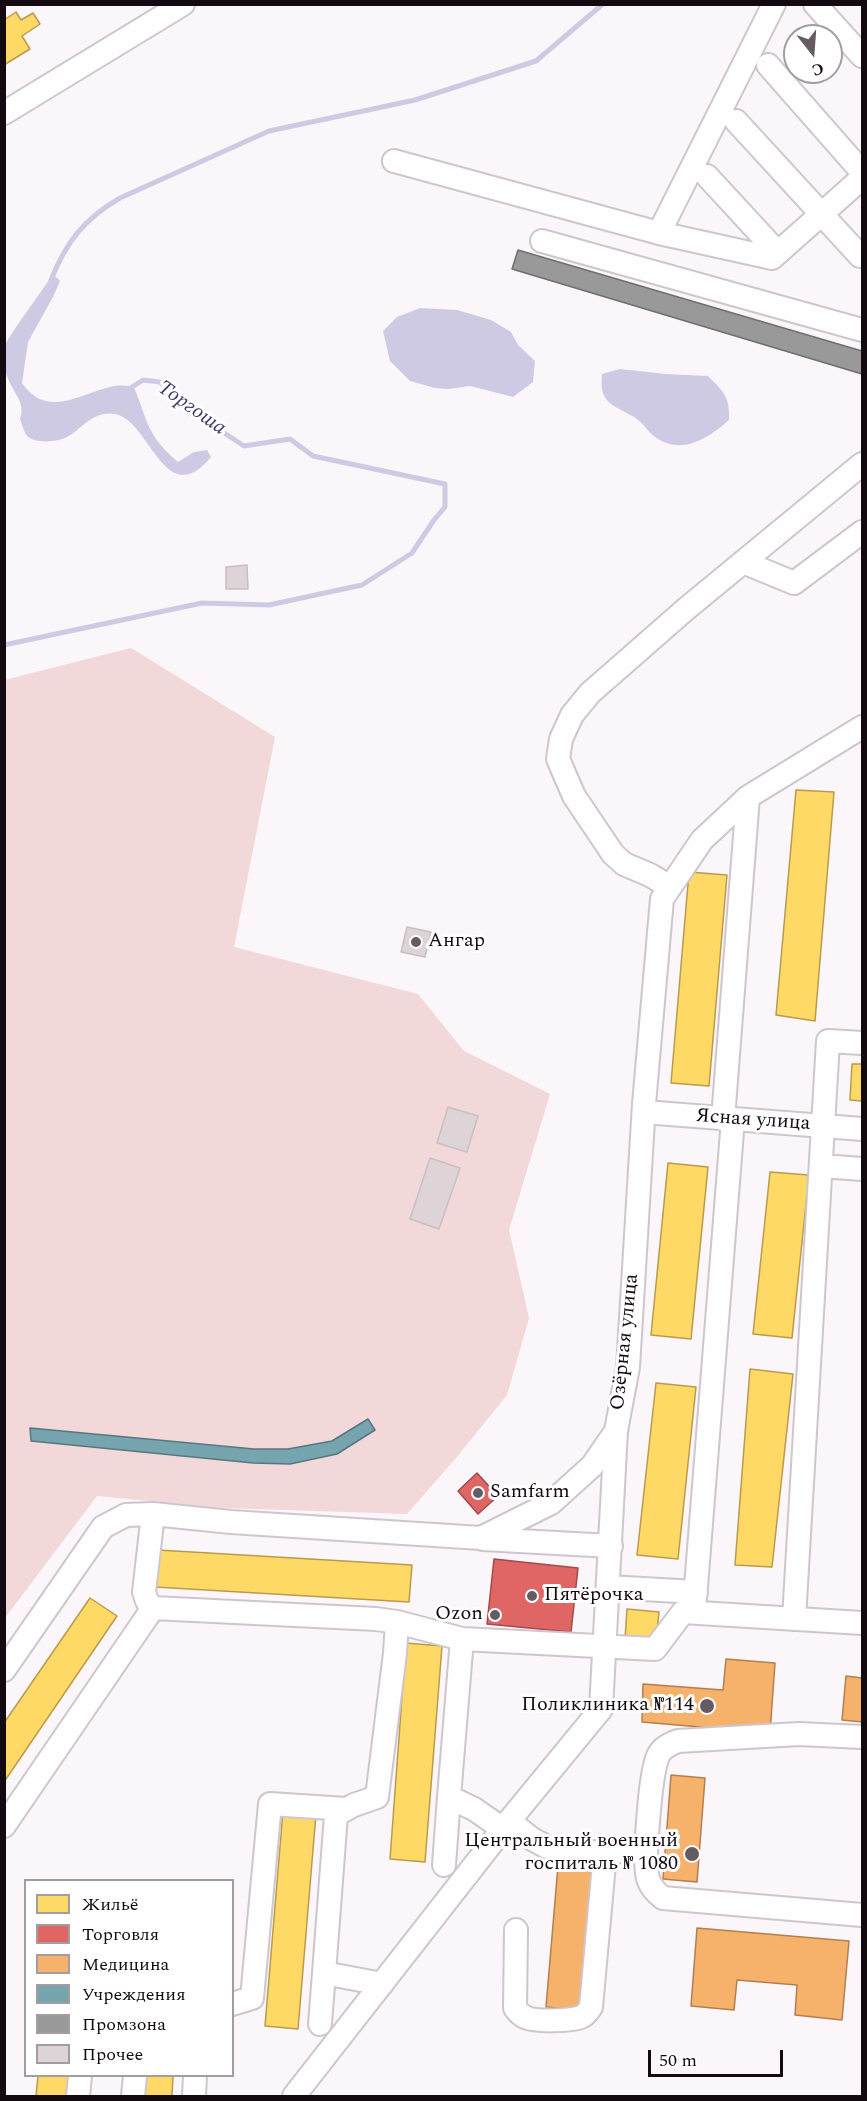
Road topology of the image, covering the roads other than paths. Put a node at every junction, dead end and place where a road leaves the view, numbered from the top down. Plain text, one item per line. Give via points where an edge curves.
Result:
1 (183, 4) edge
2 (774, 4) edge
3 (815, 4) edge
4 (862, 56) edge
5 (768, 65) dead end
6 (4, 113) edge
7 (735, 121) dead end
8 (394, 161) dead end
9 (862, 172) edge
10 (707, 176) dead end
11 (862, 178) edge
12 (822, 214) junction
13 (659, 233) junction
14 (542, 242) dead end
15 (778, 253) junction
16 (860, 256) dead end
17 (862, 330) edge
18 (862, 464) edge
19 (862, 532) edge
20 (743, 562) junction
21 (862, 727) edge
22 (748, 796) junction
23 (670, 887) junction
24 (862, 1043) edge
25 (644, 1112) junction
26 (728, 1119) junction
27 (824, 1126) junction
28 (862, 1129) edge
29 (821, 1166) junction
30 (862, 1169) edge
31 (616, 1431) junction
32 (153, 1514) junction
33 (481, 1538) junction
34 (611, 1546) junction
35 (608, 1587) junction
36 (695, 1602) junction
37 (153, 1608) junction
38 (794, 1619) junction
39 (397, 1622) junction
40 (862, 1623) edge
41 (462, 1639) junction
42 (604, 1647) junction
43 (4, 1670) edge
44 (862, 1737) edge
45 (449, 1797) junction
46 (346, 1809) junction
47 (506, 1825) junction
48 (4, 1826) edge
49 (646, 1848) junction
50 (605, 1853) junction
51 (444, 1865) dead end
52 (862, 1915) edge
53 (516, 1930) dead end
54 (324, 1973) junction
55 (382, 1984) junction
56 (234, 2003) edge
57 (320, 2024) dead end
58 (80, 2077) edge
59 (135, 2077) edge
60 (195, 2077) edge
61 (78, 2097) edge
62 (133, 2097) edge
63 (194, 2097) edge
64 (294, 2097) edge

1 - 6 street
2 - 13 street
3 - 4 street
5 - 9 street
7 - 12 street
8 - 13 street
10 - 15 street
11 - 12 street
12 - 15 street
12 - 16 street
13 - 15 street via 772,258
14 - 17 street
18 - 20 street
19 - 20 street via 794,583
20 - 23 street via 590,693 572,715 561,739 558,759 563,772 574,796 613,854 624,864
21 - 22 street, Озёрная улица
22 - 23 street, Озёрная улица via 702,840
22 - 26 street
23 - 25 street, Озёрная улица via 662,899
24 - 27 street via 828,1041
25 - 26 street, Ясная улица
25 - 31 street, Озёрная улица via 628,1367
26 - 27 street, Ясная улица
26 - 36 street
27 - 28 street, Ясная улица
27 - 29 street
29 - 30 street
29 - 38 street
31 - 33 street, Озёрная улица via 592,1466 551,1503
31 - 34 street
32 - 33 street
32 - 37 street via 144,1592
32 - 43 street via 126,1515 103,1527
33 - 34 street
34 - 35 street
35 - 36 street
35 - 42 street
36 - 38 street
36 - 42 street via 655,1649
37 - 39 street
37 - 48 street
38 - 40 street
39 - 41 street
39 - 46 street via 377,1797
41 - 42 street
41 - 45 street
42 - 47 street via 601,1709
44 - 49 street via 799,1734 670,1744 656,1762
45 - 47 street
45 - 51 street
46 - 54 street via 336,1815
46 - 56 street via 270,1804 252,1998
47 - 50 street via 551,1849
47 - 55 street
49 - 50 street
49 - 52 street via 648,1881 663,1898
50 - 53 street via 591,2007 586,2014 579,2018 535,2020 518,2012
54 - 55 street
54 - 57 street
55 - 64 street
58 - 61 street
59 - 62 street
60 - 63 street

